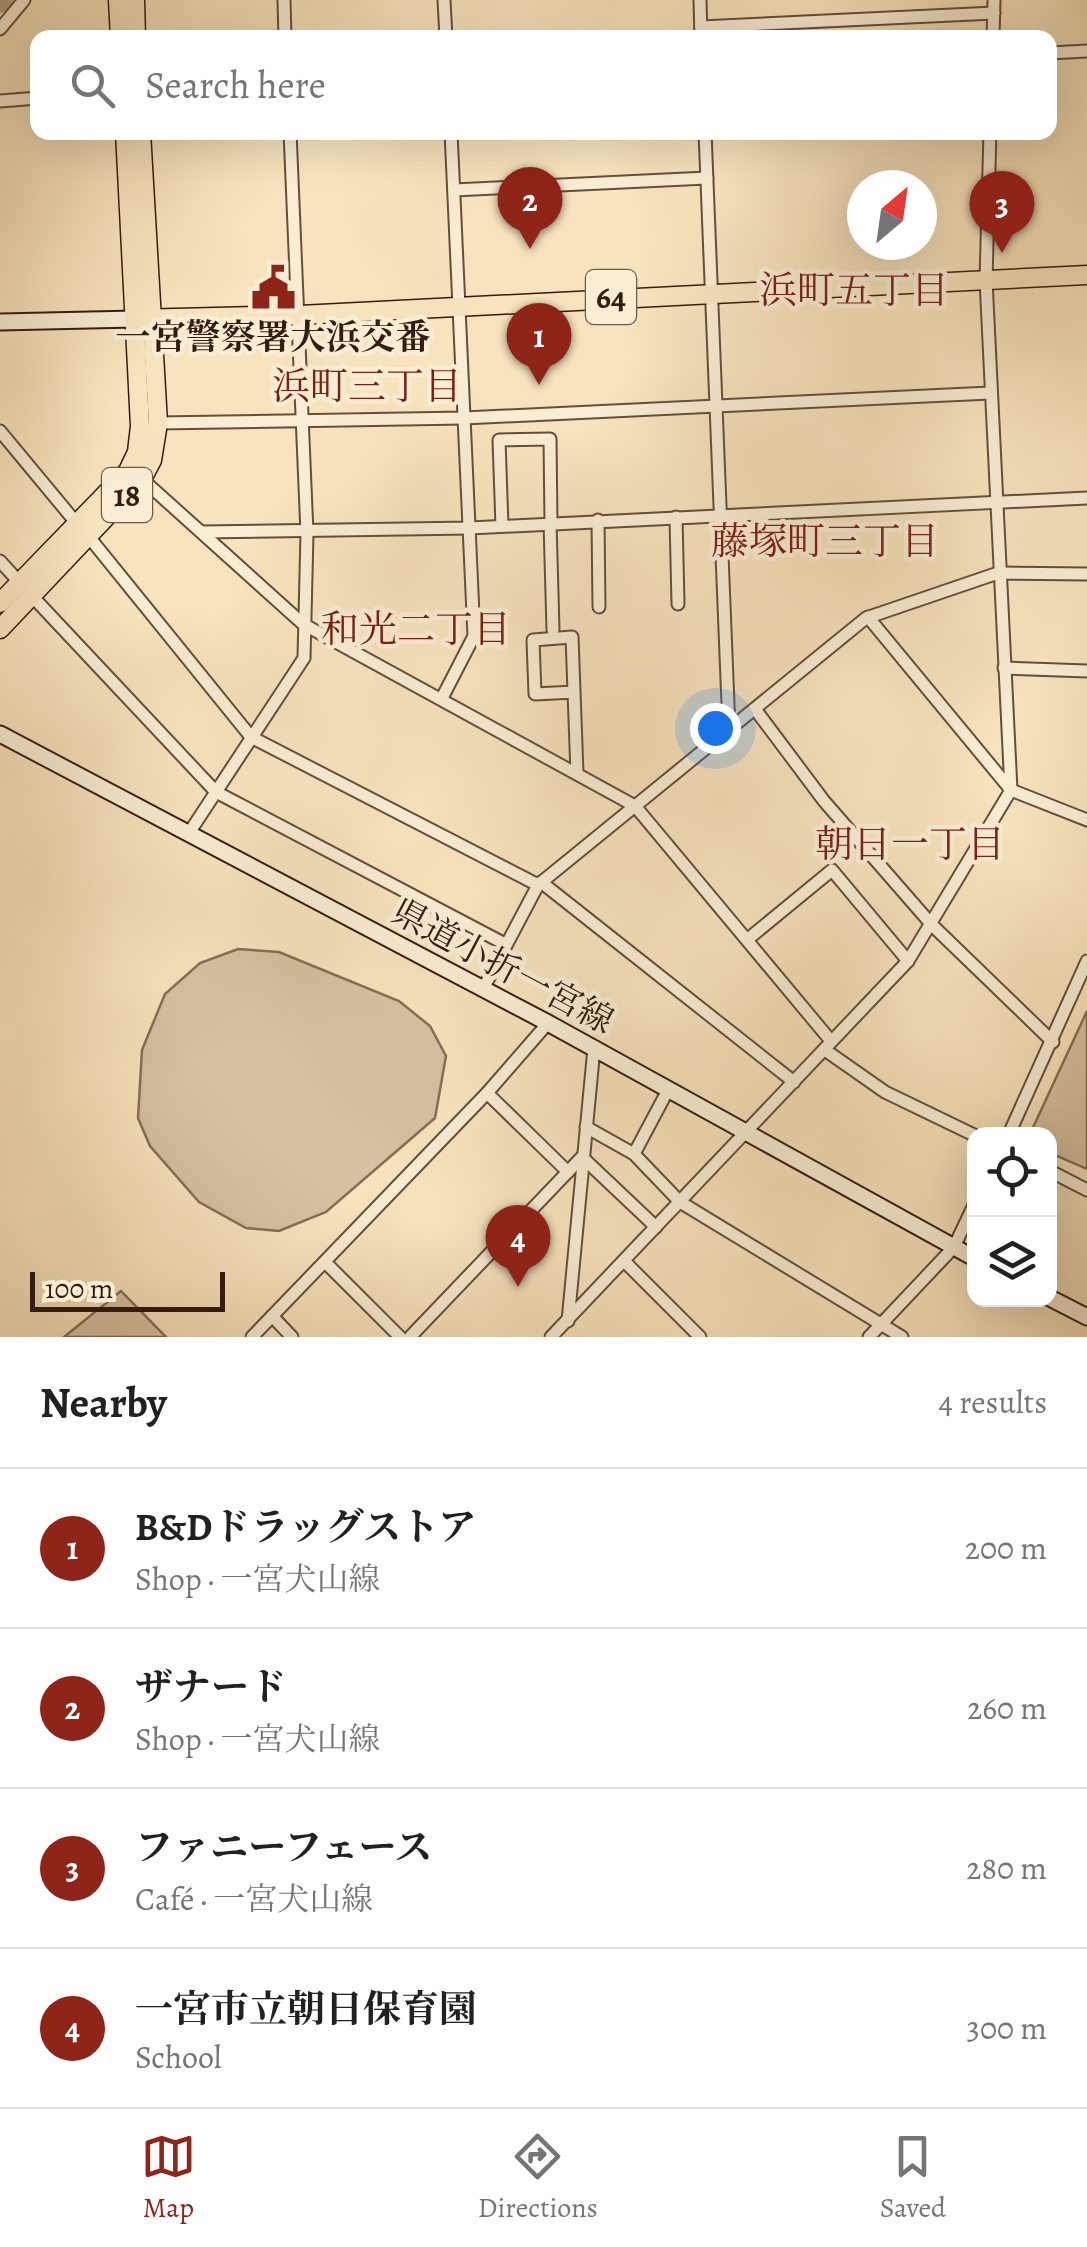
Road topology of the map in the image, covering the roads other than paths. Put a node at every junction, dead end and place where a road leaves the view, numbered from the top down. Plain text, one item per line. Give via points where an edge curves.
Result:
1 (24, 0) edge
2 (118, 0) edge
3 (135, 0) edge
4 (284, 0) edge
5 (444, 0) edge
6 (700, 0) edge
7 (994, 7) edge
8 (0, 29) edge
9 (120, 30) edge
10 (136, 30) edge
11 (285, 30) edge
12 (446, 30) edge
13 (701, 30) edge
14 (724, 30) edge
15 (1087, 52) edge
16 (1057, 53) edge
17 (30, 99) edge
18 (0, 101) edge
19 (126, 140) edge
20 (140, 140) edge
21 (290, 140) edge
22 (451, 140) edge
23 (705, 140) edge
24 (990, 140) edge
25 (707, 178) junction
26 (454, 190) junction
27 (1087, 275) edge
28 (986, 280) junction
29 (714, 292) junction
30 (460, 305) junction
31 (300, 315) junction
32 (142, 319) junction
33 (0, 322) edge
34 (990, 393) junction
35 (716, 407) junction
36 (464, 418) junction
37 (302, 419) junction
38 (158, 423) junction
39 (1, 435) edge
40 (142, 478) junction
41 (1087, 498) edge
42 (996, 502) junction
43 (721, 516) junction
44 (676, 517) junction
45 (598, 520) junction
46 (550, 522) junction
47 (502, 526) junction
48 (470, 528) junction
49 (84, 531) junction
50 (202, 532) junction
51 (307, 533) junction
52 (0, 561) edge
53 (998, 573) junction
54 (1087, 574) edge
55 (26, 589) junction
56 (0, 603) edge
57 (678, 604) dead end
58 (600, 606) dead end
59 (868, 617) junction
60 (302, 624) junction
61 (0, 629) edge
62 (553, 630) dead end
63 (1004, 668) junction
64 (1087, 672) edge
65 (574, 692) junction
66 (442, 698) junction
67 (755, 709) junction
68 (729, 729) junction
69 (0, 734) edge
70 (251, 737) junction
71 (577, 773) junction
72 (1011, 790) junction
73 (216, 792) junction
74 (634, 806) junction
75 (1087, 820) edge
76 (189, 833) junction
77 (540, 884) junction
78 (932, 925) junction
79 (748, 939) junction
80 (505, 944) junction
81 (908, 961) junction
82 (1087, 962) edge
83 (483, 989) junction
84 (548, 1022) junction
85 (1053, 1042) junction
86 (828, 1046) junction
87 (594, 1048) junction
88 (794, 1082) junction
89 (668, 1090) junction
90 (487, 1093) junction
91 (586, 1127) junction
92 (1012, 1127) edge
93 (967, 1132) edge
94 (745, 1133) junction
95 (634, 1154) junction
96 (582, 1157) junction
97 (568, 1172) junction
98 (1057, 1175) edge
99 (1087, 1190) edge
100 (680, 1202) junction
101 (968, 1217) edge
102 (656, 1227) junction
103 (954, 1247) junction
104 (967, 1254) edge
105 (326, 1262) junction
106 (624, 1262) junction
107 (1057, 1302) edge
108 (272, 1316) junction
109 (1087, 1317) edge
110 (568, 1320) junction
111 (880, 1326) junction
112 (252, 1337) edge
113 (292, 1337) edge
114 (400, 1337) edge
115 (410, 1337) edge
116 (551, 1337) edge
117 (700, 1337) edge
118 (868, 1337) edge
119 (902, 1337) edge

1 - 8 street
2 - 9 main road
3 - 10 main road
4 - 11 street
5 - 12 street
6 - 13 street
7 - 14 street
15 - 16 street
17 - 18 street
19 - 32 main road, 18
20 - 32 main road, 18
21 - 31 street
22 - 26 street
23 - 25 street
24 - 28 street
25 - 26 street
25 - 29 street
26 - 30 street
27 - 28 main road, 64
28 - 29 main road, 64
28 - 34 street
29 - 30 main road, 64
29 - 35 street
30 - 31 main road, 64
30 - 36 street
31 - 32 main road, 64
31 - 37 street
32 - 33 main road
32 - 38 main road, 18
32 - 49 main road, 18 via 136,452
34 - 35 street
34 - 42 street
35 - 36 street
35 - 43 street
36 - 37 street
36 - 48 street
37 - 38 street
37 - 51 street
38 - 40 main road, 18
39 - 49 street
40 - 49 main road, 18
40 - 50 street
41 - 42 street
42 - 43 street
42 - 53 street
43 - 44 street
43 - 68 street
44 - 45 street
44 - 57 street
45 - 46 street
45 - 58 street
46 - 47 street
46 - 47 street via 550,439 499,440
46 - 62 street
47 - 48 street
48 - 51 street
48 - 66 street via 474,636
49 - 55 main road, 18
49 - 70 street
50 - 51 street
50 - 60 street
51 - 60 street
52 - 55 street
53 - 54 street
53 - 59 street
53 - 63 street
55 - 56 main road, 18
55 - 61 main road, 18
55 - 73 street
59 - 67 street
59 - 72 street
60 - 66 street
60 - 70 street via 304,658
63 - 64 street
63 - 72 street
65 - 65 street via 572,638 533,640 535,694
65 - 71 street
66 - 71 street
67 - 68 street
67 - 78 street
68 - 74 street
69 - 76 main road, 県道小折一宮線
70 - 73 street
70 - 77 street
71 - 74 street
72 - 75 street
72 - 78 street
73 - 76 street
73 - 80 street
74 - 77 street
74 - 79 street
76 - 83 main road, 県道小折一宮線
77 - 80 street
77 - 88 street
78 - 81 street
78 - 85 street
79 - 81 street via 832,870
79 - 86 street
80 - 83 street
81 - 86 street
82 - 85 street
83 - 84 main road, 県道小折一宮線
84 - 87 main road, 県道小折一宮線
84 - 90 street
85 - 92 street
86 - 88 street
86 - 93 street via 885,1092
87 - 89 main road, 県道小折一宮線
87 - 91 street
88 - 94 street
89 - 94 main road, 県道小折一宮線
89 - 95 street
90 - 97 street
90 - 105 street
91 - 95 street
91 - 96 street
94 - 100 street
94 - 103 main road, 県道小折一宮線
95 - 100 street
96 - 97 street
96 - 102 street
96 - 110 street
97 - 115 street
98 - 99 street
100 - 102 street
100 - 111 street
101 - 103 street
102 - 106 street
103 - 104 main road, 県道小折一宮線
103 - 111 street
105 - 108 street
105 - 114 street
106 - 110 street
106 - 117 street
107 - 109 main road
108 - 112 street
108 - 113 street
110 - 116 street
111 - 118 street
111 - 119 street

